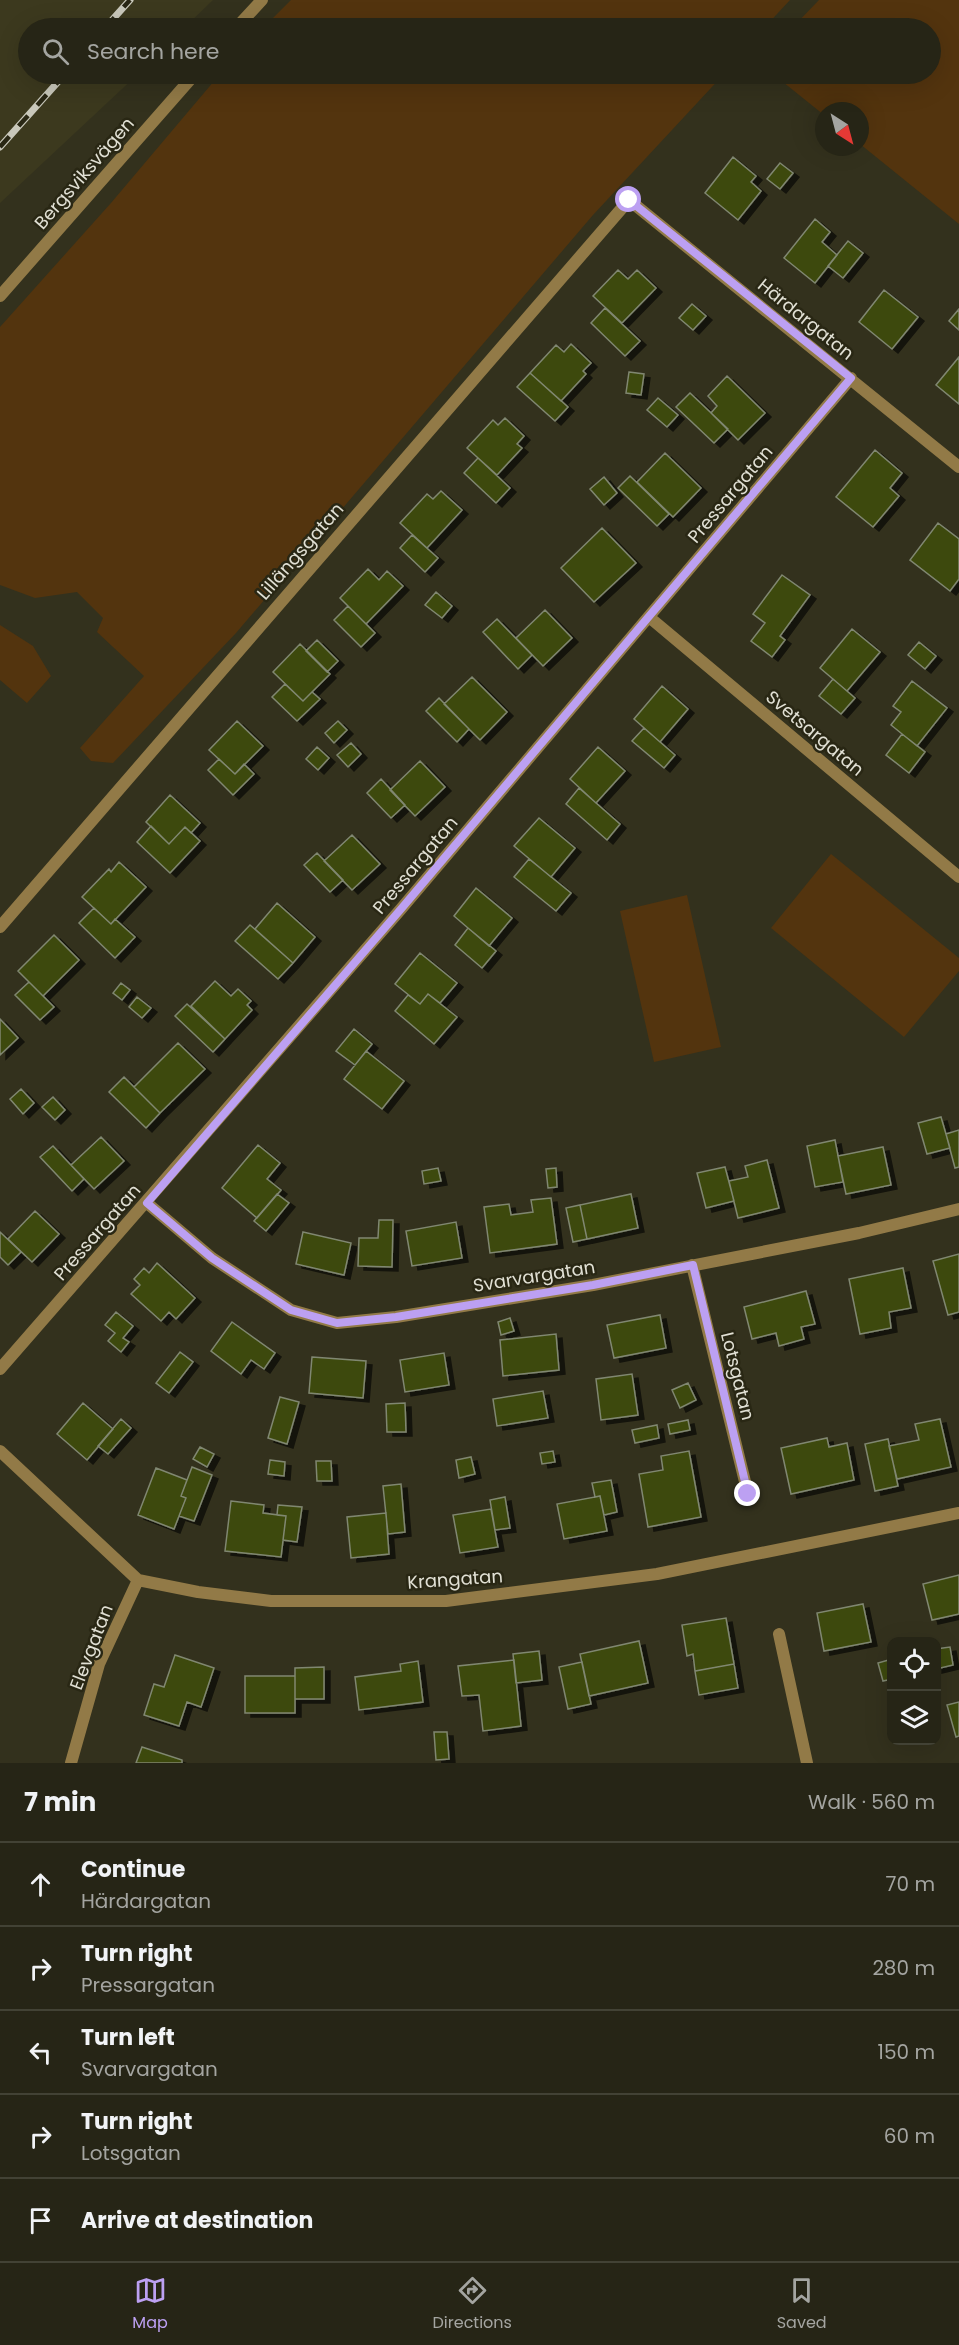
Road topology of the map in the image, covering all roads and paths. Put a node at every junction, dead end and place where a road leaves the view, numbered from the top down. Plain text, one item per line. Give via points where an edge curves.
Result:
1 (262, 0) edge
2 (245, 18) edge
3 (186, 84) edge
4 (629, 200) joint
5 (0, 296) edge
6 (851, 378) junction
7 (959, 467) edge
8 (649, 617) junction
9 (959, 877) edge
10 (0, 927) edge
11 (147, 1203) junction
12 (959, 1209) edge
13 (693, 1265) junction
14 (0, 1369) edge
15 (0, 1451) edge
16 (748, 1494) dead end
17 (959, 1513) edge
18 (138, 1580) junction
19 (779, 1634) dead end
20 (71, 1763) edge
21 (807, 1763) edge

1 - 2 street
3 - 5 street, Bergsviksvägen
4 - 6 street, Härdargatan
4 - 10 street, Lillängsgatan
6 - 7 street, Härdargatan
6 - 8 street, Pressargatan
8 - 9 street, Svetsargatan
8 - 11 street, Pressargatan
11 - 13 street, Svarvargatan via 212,1258 291,1310 337,1323 581,1287
11 - 14 street, Pressargatan
12 - 13 street, Svarvargatan
13 - 16 street, Lotsgatan
15 - 18 street
17 - 18 street, Krangatan via 657,1574 446,1601 271,1601
18 - 20 street, Elevgatan via 99,1664
19 - 21 street

